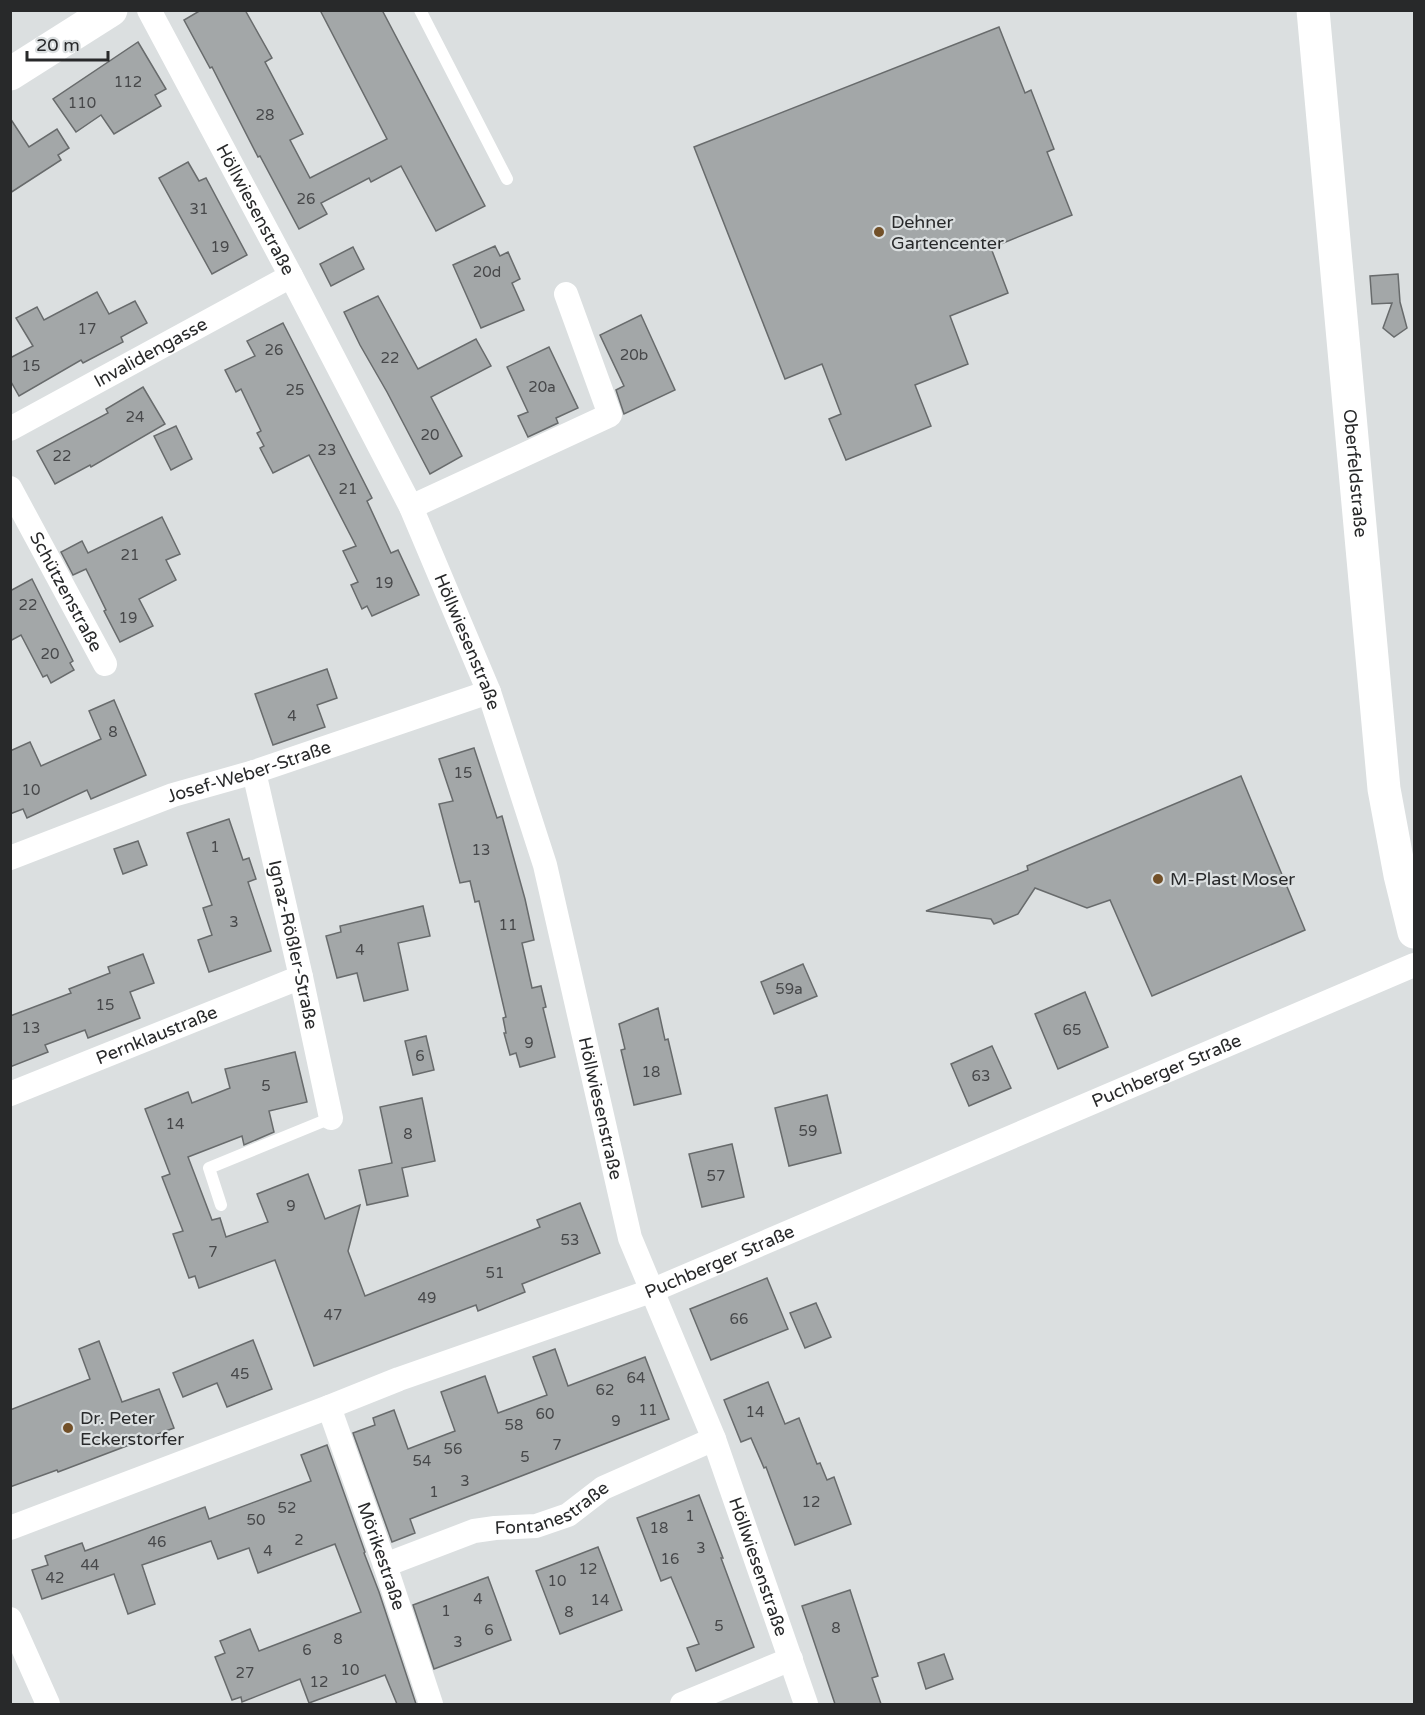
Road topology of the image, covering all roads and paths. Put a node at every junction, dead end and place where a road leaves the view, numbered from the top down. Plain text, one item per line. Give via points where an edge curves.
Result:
1 (111, 10) edge
2 (149, 10) edge
3 (420, 10) edge
4 (1313, 10) edge
5 (10, 74) edge
6 (507, 179) dead end
7 (291, 276) junction
8 (566, 294) dead end
9 (10, 429) edge
10 (10, 488) edge
11 (411, 507) junction
12 (105, 664) dead end
13 (489, 692) junction
14 (254, 772) junction
15 (10, 858) edge
16 (1414, 932) edge
17 (1414, 965) edge
18 (301, 977) junction
19 (10, 1094) edge
20 (331, 1118) joint
21 (221, 1205) dead end
22 (651, 1291) junction
23 (329, 1407) junction
24 (714, 1440) junction
25 (10, 1527) edge
26 (385, 1565) junction
27 (10, 1619) edge
28 (791, 1659) junction
29 (48, 1704) edge
30 (431, 1704) edge
31 (682, 1704) edge
32 (806, 1704) edge

1 - 5 main road
2 - 7 street, Höllwiesenstraße
3 - 6 lane
4 - 16 main road, Oberfeldstraße via 1384,789
7 - 9 street, Invalidengasse
7 - 11 street, Höllwiesenstraße
8 - 11 street via 610,415
10 - 12 street, Schützenstraße
11 - 13 street, Höllwiesenstraße
13 - 14 street, Josef-Weber-Straße
13 - 22 street, Höllwiesenstraße via 545,865 630,1238
14 - 15 street, Josef-Weber-Straße via 173,795
14 - 18 street, Ignaz-Rößler-Straße
17 - 22 street, Puchberger Straße
18 - 19 street, Pernklaustraße
18 - 20 street, Ignaz-Rößler-Straße
20 - 21 lane via 209,1168
22 - 23 street, Puchberger Straße
22 - 24 street, Höllwiesenstraße
23 - 25 street, Puchberger Straße
23 - 26 street, Mörikestraße
24 - 26 street, Fontanestraße via 603,1488 568,1515 536,1526 474,1531
24 - 28 street, Höllwiesenstraße
26 - 30 street, Mörikestraße
27 - 29 street
28 - 31 street
28 - 32 street, Höllwiesenstraße

